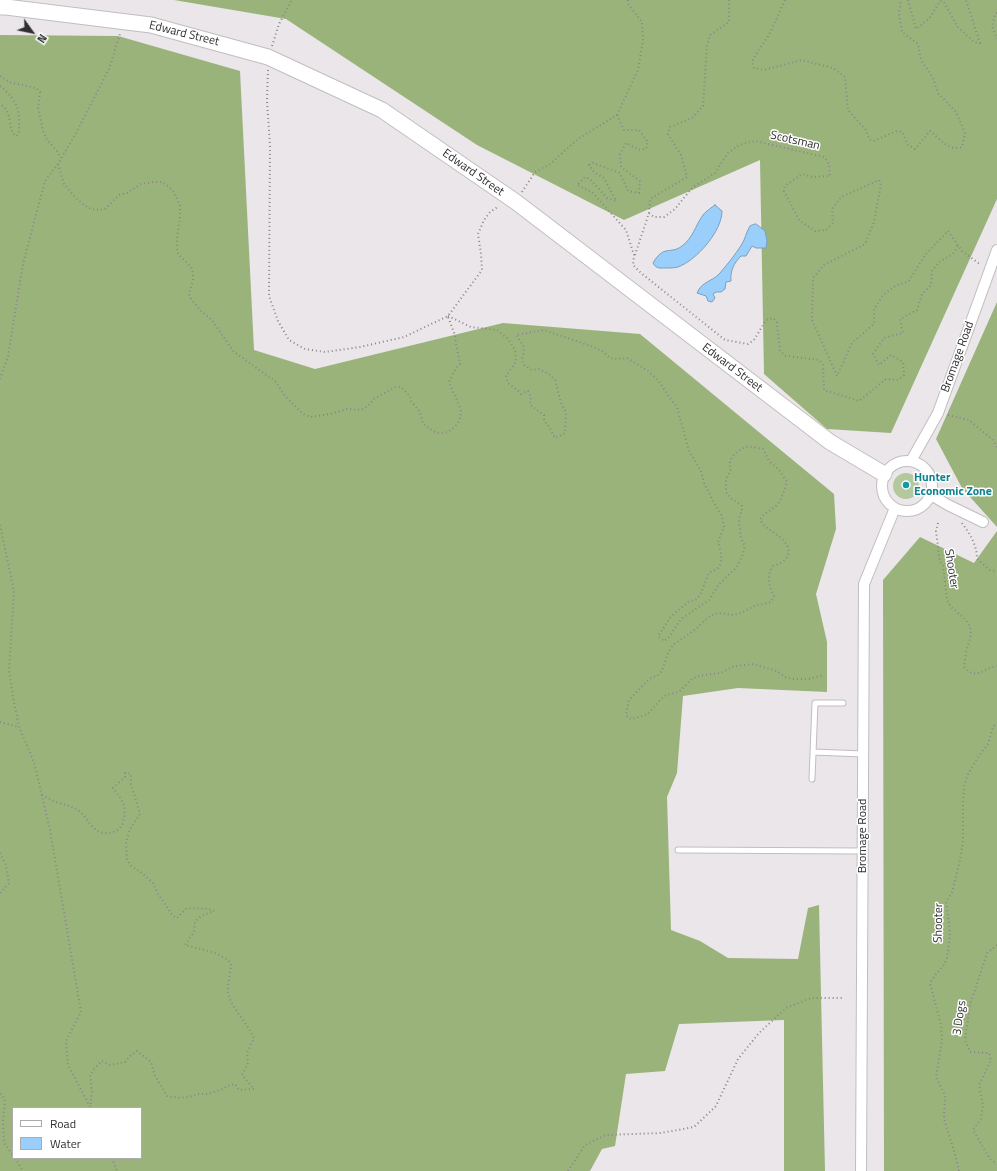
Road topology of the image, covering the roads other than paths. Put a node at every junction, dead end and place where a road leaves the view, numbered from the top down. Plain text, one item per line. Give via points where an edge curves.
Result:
1 (0, 7) edge
2 (997, 250) edge
3 (911, 460) junction
4 (884, 474) junction
5 (931, 495) junction
6 (895, 508) junction
7 (983, 522) dead end
8 (843, 703) dead end
9 (813, 752) junction
10 (863, 754) junction
11 (812, 779) dead end
12 (678, 850) dead end
13 (863, 851) junction
14 (861, 1171) edge

1 - 4 street, Edward Street via 151,25 268,57 382,110 516,202 830,442
2 - 3 street, Bromage Road via 938,412
3 - 4 street via 895,463
3 - 5 street via 926,469 931,477
4 - 6 street via 884,497
5 - 6 street via 919,508 911,511
5 - 7 street
6 - 10 street, Bromage Road via 864,584
8 - 9 lane via 815,703
9 - 10 lane
9 - 11 lane
10 - 13 street, Bromage Road
12 - 13 lane
13 - 14 street, Bromage Road

